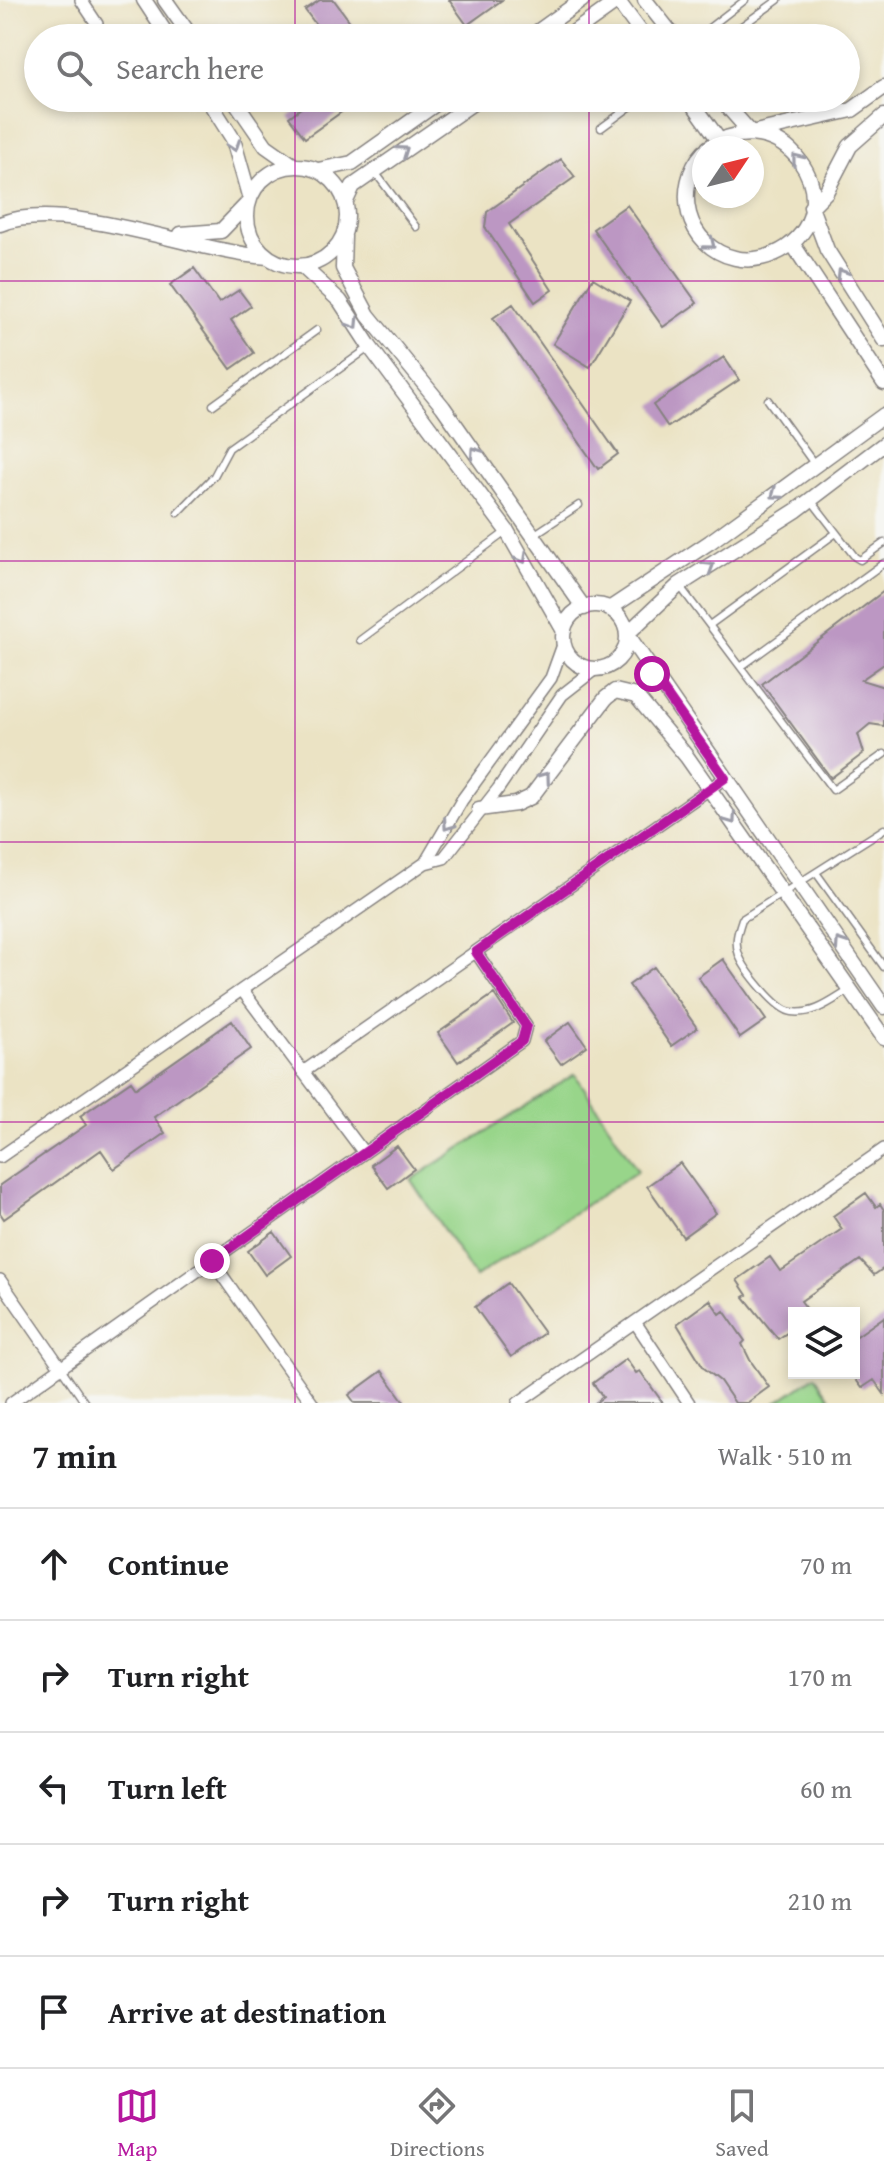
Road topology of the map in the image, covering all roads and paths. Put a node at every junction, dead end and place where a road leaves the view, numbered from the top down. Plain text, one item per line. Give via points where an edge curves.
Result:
1 (81, 0) edge
2 (144, 0) edge
3 (165, 0) edge
4 (582, 0) edge
5 (618, 0) edge
6 (645, 0) edge
7 (745, 0) edge
8 (778, 0) edge
9 (97, 24) dead end
10 (160, 24) edge
11 (182, 24) edge
12 (549, 24) edge
13 (585, 24) edge
14 (635, 24) edge
15 (664, 24) edge
16 (714, 24) edge
17 (745, 24) edge
18 (884, 87) edge
19 (860, 104) edge
20 (216, 112) edge
21 (243, 112) edge
22 (424, 112) edge
23 (460, 112) edge
24 (623, 112) edge
25 (695, 112) edge
26 (732, 112) edge
27 (843, 112) edge
28 (884, 116) edge
29 (601, 128) dead end
30 (751, 133) junction
31 (705, 136) edge
32 (742, 136) edge
33 (293, 165) junction
34 (318, 170) junction
35 (692, 170) edge
36 (375, 172) junction
37 (249, 200) junction
38 (346, 201) junction
39 (811, 207) junction
40 (0, 224) edge
41 (416, 227) dead end
42 (164, 235) junction
43 (344, 236) junction
44 (792, 243) junction
45 (268, 257) junction
46 (302, 266) junction
47 (317, 330) dead end
48 (884, 340) edge
49 (370, 347) junction
50 (884, 383) edge
51 (768, 400) dead end
52 (213, 405) dead end
53 (884, 415) edge
54 (884, 444) edge
55 (816, 466) junction
56 (811, 500) junction
57 (579, 505) dead end
58 (178, 513) dead end
59 (507, 531) junction
60 (836, 533) junction
61 (532, 536) junction
62 (884, 543) edge
63 (884, 563) edge
64 (679, 585) junction
65 (584, 608) junction
66 (609, 609) junction
67 (711, 624) junction
68 (627, 634) junction
69 (564, 637) junction
70 (360, 640) dead end
71 (742, 666) junction
72 (594, 670) junction
73 (884, 754) edge
74 (725, 778) junction
75 (709, 789) junction
76 (462, 800) junction
77 (479, 809) junction
78 (884, 829) edge
79 (425, 863) junction
80 (817, 874) junction
81 (801, 885) junction
82 (783, 892) junction
83 (476, 952) junction
84 (884, 967) edge
85 (242, 990) junction
86 (851, 990) junction
87 (884, 1007) edge
88 (884, 1038) edge
89 (303, 1072) junction
90 (884, 1149) edge
91 (364, 1153) junction
92 (0, 1157) edge
93 (212, 1261) junction
94 (0, 1280) edge
95 (635, 1322) junction
96 (61, 1368) junction
97 (11, 1403) edge
98 (85, 1403) edge
99 (312, 1403) edge
100 (518, 1403) edge
101 (689, 1403) edge

1 - 9 street
2 - 10 street
3 - 11 street
4 - 12 street
5 - 13 street
5 - 14 street
6 - 15 street
7 - 16 lane
8 - 17 lane
18 - 19 street
20 -> 37 street via 233,139
21 - 33 street via 266,146
22 - 34 street via 352,163
36 -> 23 street
24 - 29 lane
25 - 31 street
26 - 30 street
27 - 30 street
28 - 39 street via 850,146 826,192
30 - 32 street
39 -> 30 street via 810,183 795,153 775,139
33 - 34 street
33 - 37 street via 266,176
34 - 38 street
35 -> 44 street via 686,205 708,244 750,260
36 - 38 street via 353,186
36 - 41 lane
37 - 42 street via 221,231
37 - 45 street via 248,226
38 - 43 street
39 - 44 street
48 -> 39 street via 827,250
40 - 42 street via 54,218
42 - 45 street via 230,254
43 - 46 street via 327,257
61 -> 43 street via 443,407 368,315 343,268
44 - 50 street
45 - 46 street
46 -> 49 street via 340,301
47 - 52 lane
49 - 58 lane via 229,448 214,476
49 - 59 street
51 - 55 lane
53 - 55 street
54 - 56 street
55 -> 66 street
56 - 60 lane
64 -> 56 street
57 - 61 lane
59 -> 69 street
59 - 70 lane
60 - 62 lane via 860,560
60 - 67 lane
61 - 65 street
63 - 71 lane
64 - 67 lane
64 - 68 street
65 - 66 street
65 - 69 street via 575,613
66 - 68 street
67 - 71 lane
68 - 72 street via 615,663
68 - 74 street
69 - 72 street via 574,661
69 - 76 street via 551,678
71 - 73 lane via 833,790
72 - 77 street via 562,695
74 - 75 street
74 - 81 street
77 -> 75 street via 531,797 592,712 615,691 636,696
75 -> 82 street
75 - 83 street
76 - 77 street
76 -> 79 street
77 - 79 street via 444,858
78 - 80 lane
79 - 85 street
80 - 81 lane
80 - 84 lane
81 - 82 lane
87 -> 81 street
82 - 86 street
82 - 86 lane via 742,919 736,935 739,956 776,1006 788,1012 822,1008
83 - 89 street
83 - 91 street via 526,1026 522,1041
85 - 89 street
85 - 92 street
86 - 88 street
89 - 91 street
90 - 95 street
91 - 93 street
93 - 96 street
93 - 99 street
94 - 96 street
95 - 100 street
95 - 101 street
96 - 97 street
96 - 98 lane

